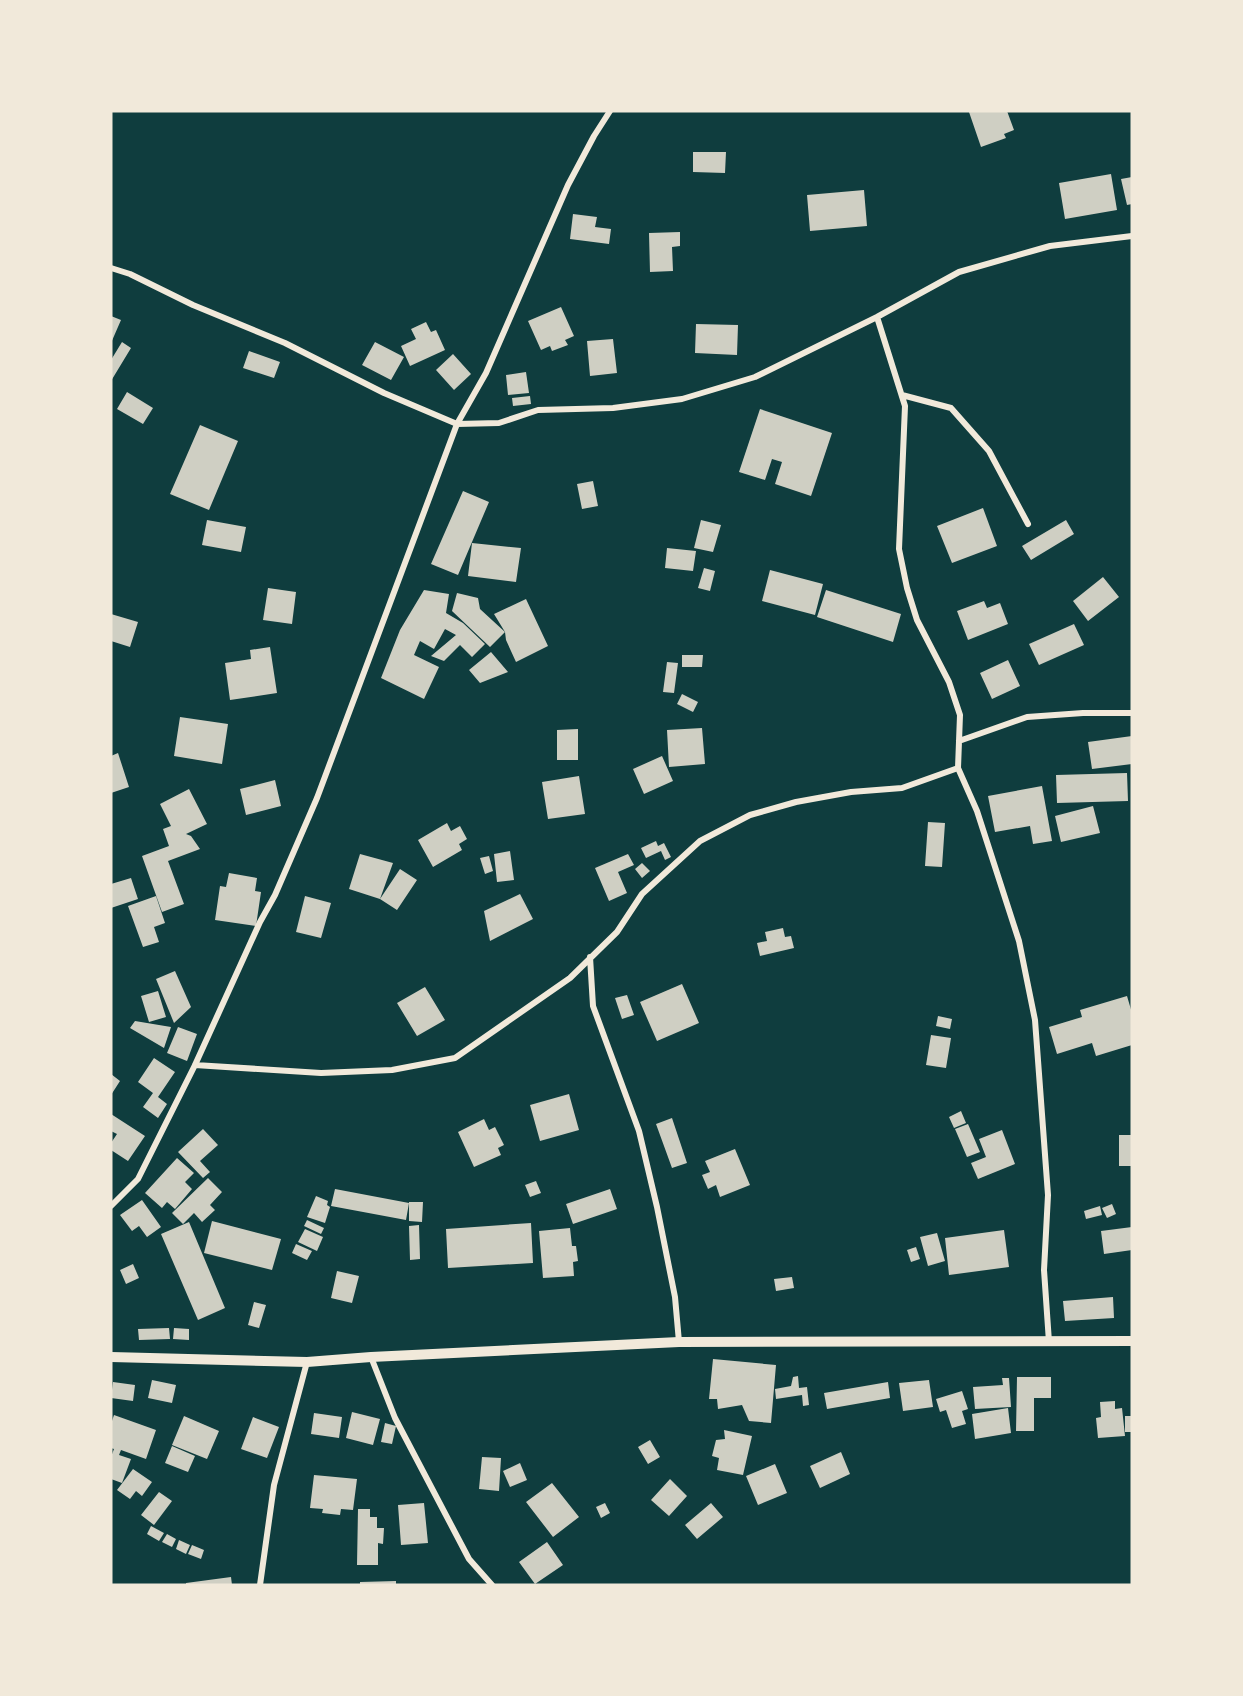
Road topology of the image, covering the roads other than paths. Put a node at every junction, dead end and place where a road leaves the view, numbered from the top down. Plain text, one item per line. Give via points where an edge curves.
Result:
1 (610, 111) edge
2 (1132, 236) edge
3 (111, 268) edge
4 (877, 317) junction
5 (902, 395) junction
6 (457, 424) junction
7 (1028, 524) dead end
8 (1132, 713) edge
9 (959, 741) junction
10 (958, 768) junction
11 (590, 957) junction
12 (195, 1065) junction
13 (111, 1206) edge
14 (1132, 1341) edge
15 (679, 1342) junction
16 (1049, 1342) junction
17 (111, 1357) edge
18 (371, 1357) junction
19 (307, 1362) junction
20 (260, 1585) edge
21 (492, 1585) edge

1 - 6 street via 568,185 486,373
2 - 4 street via 1050,246 959,272
3 - 6 street via 285,343 384,393
4 - 5 street
4 - 6 street via 755,377 682,399 613,408 538,410 499,423
5 - 7 street via 951,408 989,450
5 - 9 street via 905,405 899,549 917,620 949,682 960,715
6 - 12 street via 317,798
8 - 9 street via 1027,717
9 - 10 street
10 - 11 street via 902,788 851,792 750,815 700,841 642,894 617,932
10 - 16 street via 977,811 1019,941 1035,1020 1048,1195 1044,1269
11 - 12 street via 570,978 455,1058 392,1070 321,1073
11 - 15 street via 593,1006 639,1131 657,1207 675,1297
12 - 13 street via 138,1179
14 - 16 main road
15 - 16 main road
15 - 18 main road
17 - 19 main road
18 - 19 main road
18 - 21 street via 395,1418 469,1559
19 - 20 street via 274,1485

